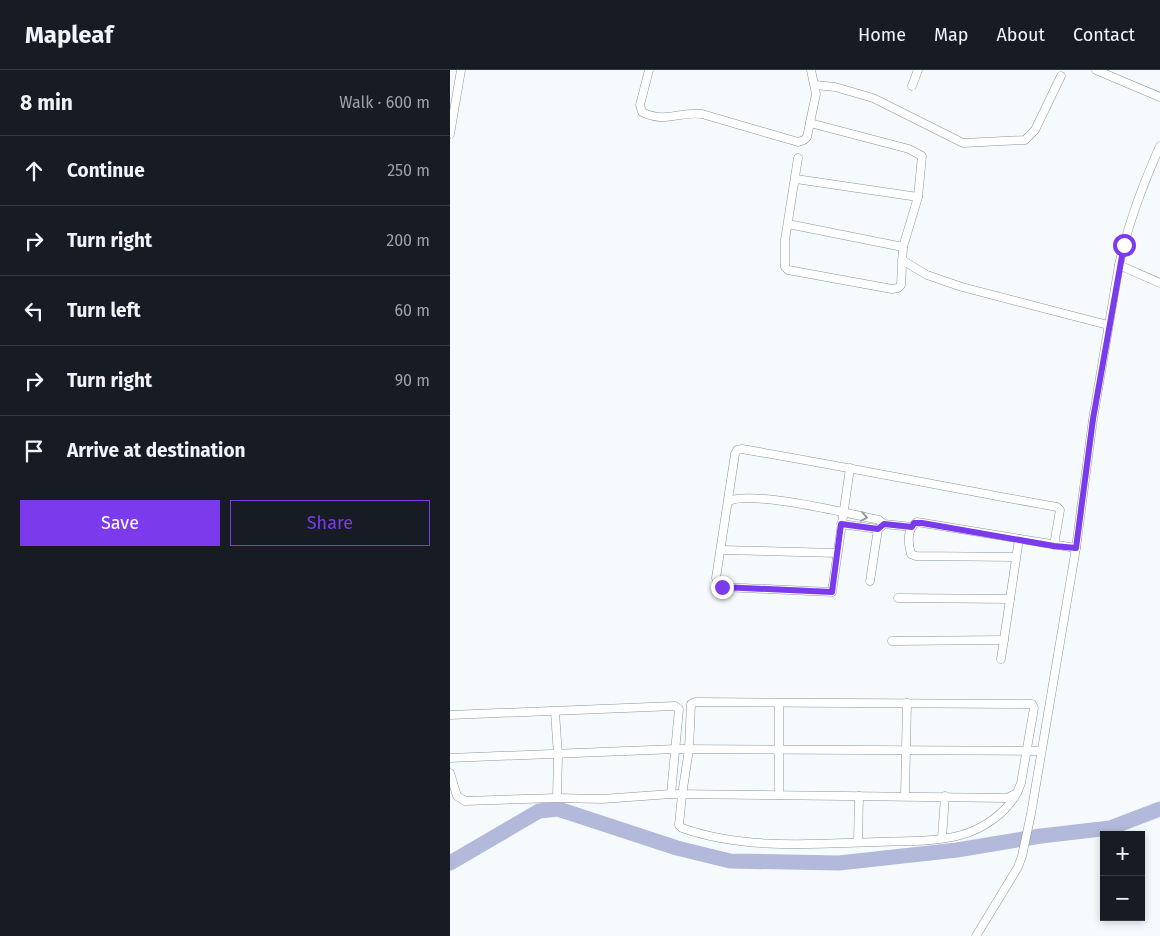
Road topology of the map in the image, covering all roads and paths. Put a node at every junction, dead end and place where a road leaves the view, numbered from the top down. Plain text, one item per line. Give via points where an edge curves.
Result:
1 (461, 70) edge
2 (648, 70) edge
3 (812, 70) edge
4 (918, 70) edge
5 (1096, 70) edge
6 (1061, 76) dead end
7 (815, 85) junction
8 (912, 86) dead end
9 (1160, 97) edge
10 (810, 123) junction
11 (450, 134) edge
12 (1160, 146) edge
13 (798, 158) dead end
14 (796, 179) junction
15 (918, 197) junction
16 (788, 224) junction
17 (903, 247) junction
18 (902, 260) junction
19 (1119, 265) junction
20 (1160, 283) edge
21 (1108, 325) junction
22 (850, 468) junction
23 (729, 501) junction
24 (843, 512) junction
25 (841, 524) junction
26 (881, 527) junction
27 (912, 527) junction
28 (1019, 539) junction
29 (1054, 546) junction
30 (1076, 548) junction
31 (721, 550) junction
32 (837, 553) junction
33 (1016, 558) junction
34 (870, 581) dead end
35 (898, 598) dead end
36 (1010, 599) junction
37 (1004, 640) junction
38 (892, 641) dead end
39 (1001, 659) dead end
40 (779, 703) junction
41 (906, 703) junction
42 (555, 712) junction
43 (450, 715) edge
44 (676, 749) junction
45 (689, 749) junction
46 (780, 749) junction
47 (906, 750) junction
48 (1026, 751) junction
49 (1041, 751) junction
50 (558, 755) junction
51 (450, 758) edge
52 (450, 772) edge
53 (1017, 793) junction
54 (671, 794) junction
55 (779, 795) junction
56 (682, 796) junction
57 (859, 796) junction
58 (905, 796) junction
59 (945, 796) junction
60 (557, 798) junction
61 (942, 838) junction
62 (858, 842) junction
63 (976, 936) edge

1 - 11 street
2 - 10 street via 640,105 642,112 652,117 676,117 690,112 702,114 798,142 807,137
3 - 7 street
4 - 8 street
5 - 9 street
6 - 7 street via 1035,130 1025,140 1006,142 963,143 872,98
7 - 10 street
10 - 15 street via 919,153 923,162
12 - 19 street via 1137,204
13 - 14 street
14 - 15 street
14 - 16 street
15 - 17 street
16 - 17 street
16 - 18 street via 784,261 788,270 892,289 901,285
17 - 18 street
18 - 21 street via 927,275 962,287
19 - 20 street
19 - 21 street
21 - 30 street
22 - 23 street via 738,450
22 - 24 street
22 - 29 street via 1057,507 1060,510
23 - 24 street via 737,498 774,500
23 - 31 street
24 - 25 street
24 -> 26 street via 879,520
25 - 26 street
25 - 32 street
26 - 27 street
26 - 34 street
27 - 28 street via 914,523 922,523
27 - 33 street via 908,542 913,555
28 - 29 street
28 - 33 street
29 - 30 street
30 - 49 street
31 - 32 street
31 - 32 street via 716,578 722,587 830,593
33 - 36 street
35 - 36 street
36 - 37 street
37 - 38 street
37 - 39 street
40 - 41 street
40 - 45 street via 692,702
40 - 46 street
41 - 47 street
41 - 48 street via 1032,704
42 - 43 street
42 - 44 street via 675,706 679,709
42 - 50 street
44 - 45 street
44 - 50 street
44 - 54 street
45 - 46 street
45 - 56 street
46 - 47 street
46 - 55 street
47 - 48 street
47 - 58 street
48 - 49 street
48 - 53 street
49 - 63 street via 1022,856
50 - 51 street
50 - 60 street
52 - 60 street via 457,796 465,800
53 - 59 street via 1006,798
53 - 61 street via 1009,806 992,821 960,836
54 - 56 street
54 - 60 street via 602,799
55 - 56 street
55 - 57 street
56 - 62 street via 680,826 705,836 770,843
57 - 58 street
57 - 62 street
58 - 59 street
59 - 61 street
61 - 62 street

